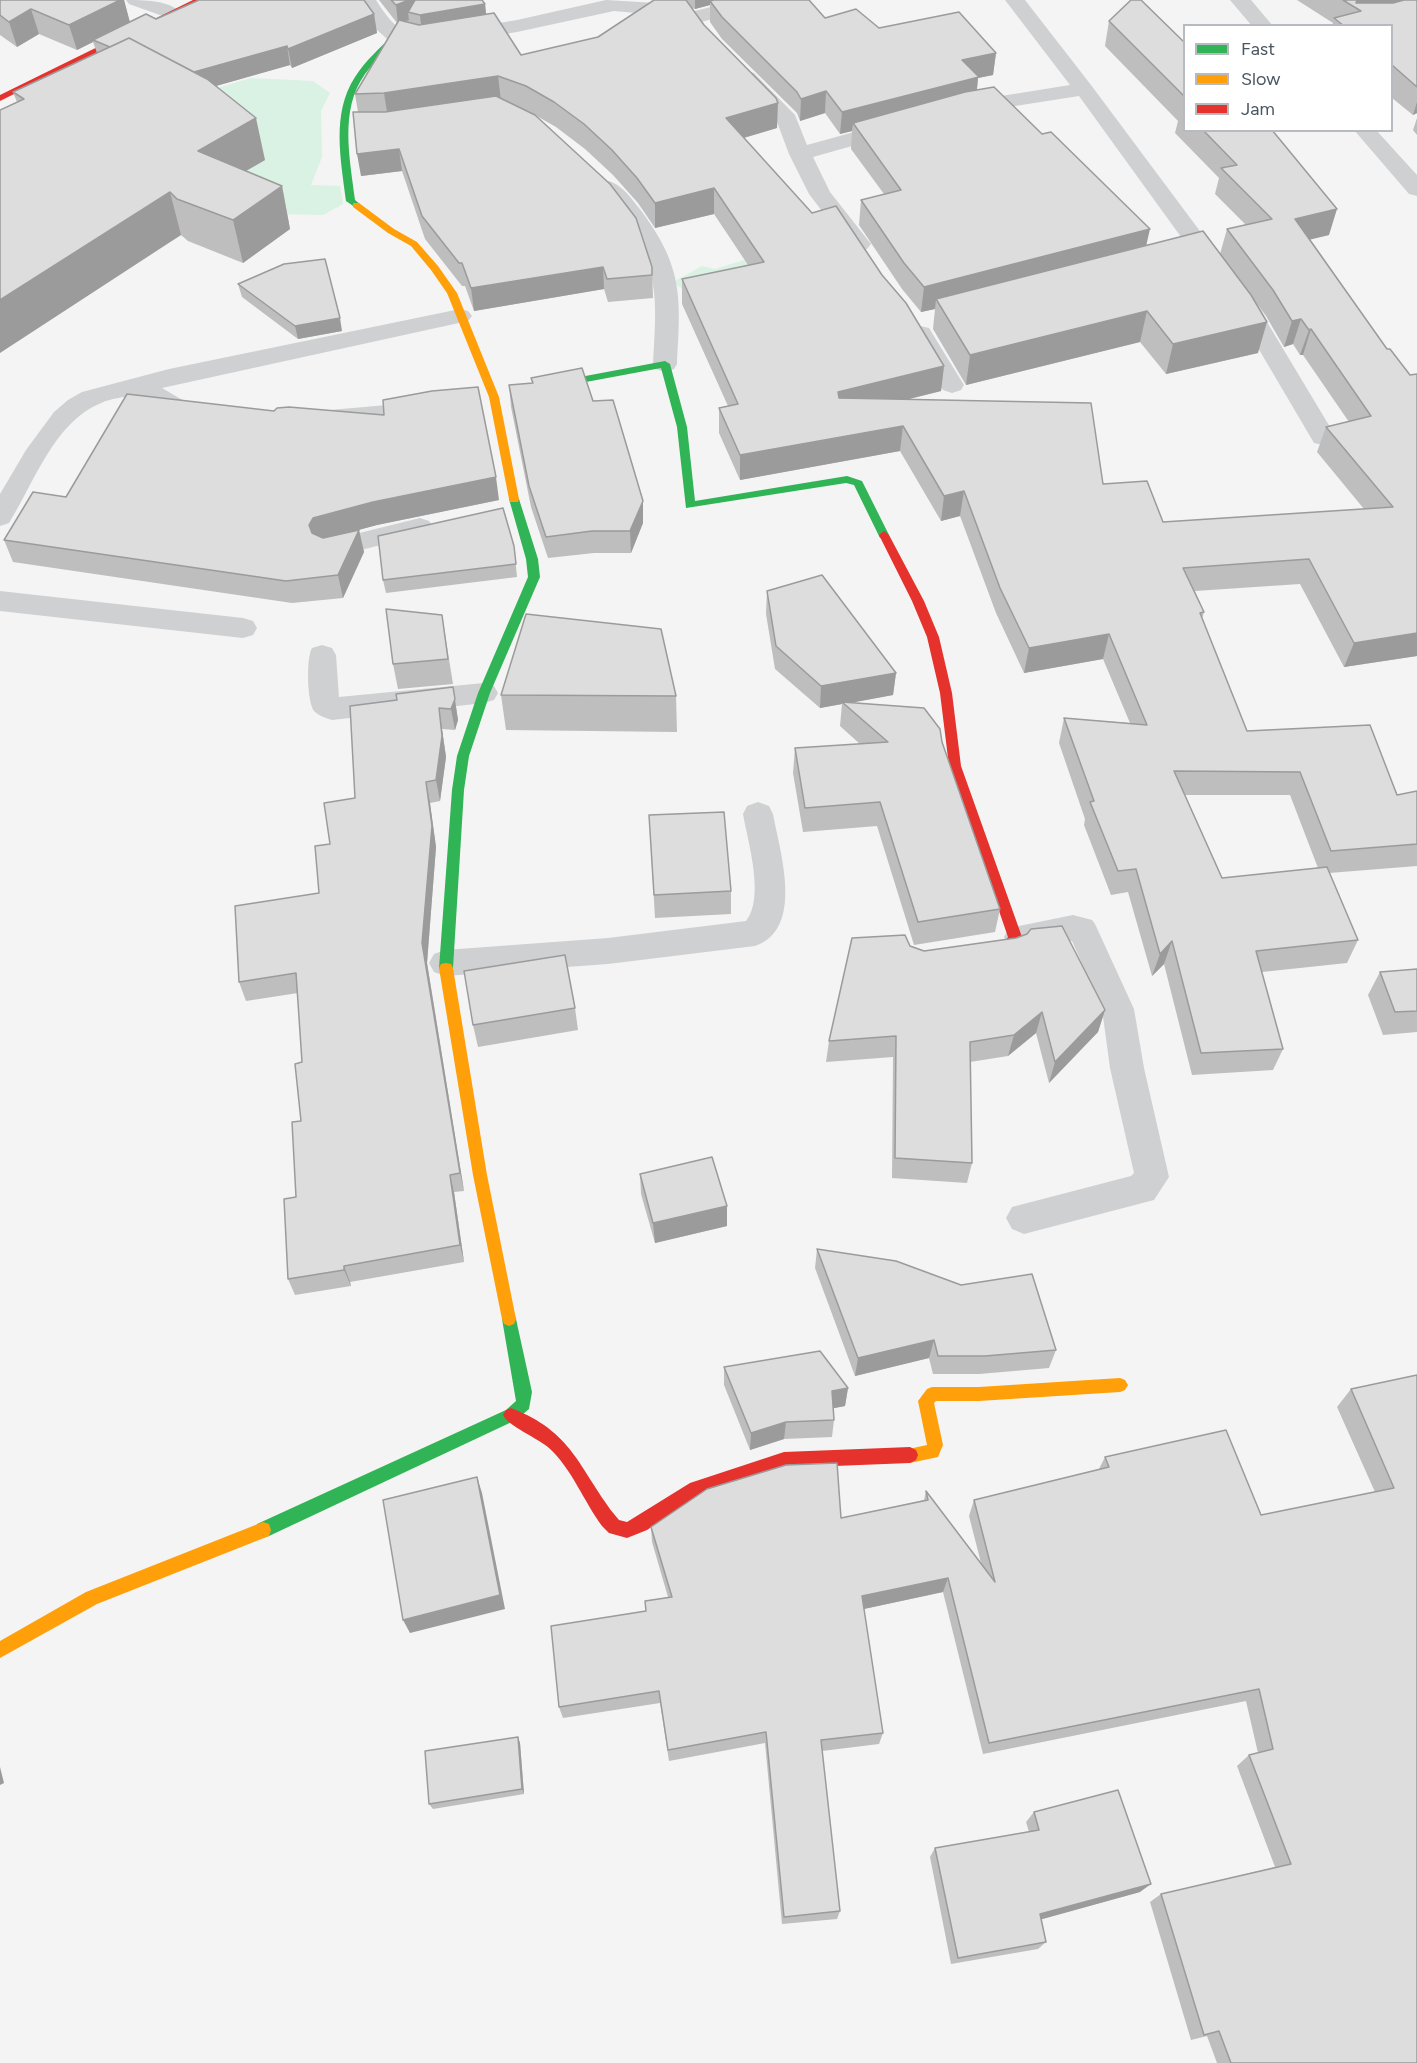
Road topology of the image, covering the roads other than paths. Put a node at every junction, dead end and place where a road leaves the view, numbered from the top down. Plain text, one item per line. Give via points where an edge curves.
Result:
1 (136, 0) edge
2 (199, 0) edge
3 (366, 0) edge
4 (761, 0) edge
5 (1015, 0) edge
6 (1240, 0) edge
7 (171, 13) junction
8 (694, 18) junction
9 (1261, 24) edge
10 (396, 37) junction
11 (707, 37) edge
12 (729, 60) edge
13 (1084, 89) junction
14 (0, 98) edge
15 (948, 112) edge
16 (915, 121) edge
17 (1366, 132) edge
18 (800, 154) junction
19 (596, 176) edge
20 (1417, 189) edge
21 (1200, 250) junction
22 (1178, 256) edge
23 (870, 259) edge
24 (460, 316) junction
25 (938, 318) edge
26 (665, 364) junction
27 (141, 386) junction
28 (952, 386) dead end
29 (529, 390) edge
30 (426, 406) edge
31 (306, 418) edge
32 (222, 420) edge
33 (1323, 437) dead end
34 (0, 517) edge
35 (443, 522) edge
36 (329, 549) edge
37 (0, 601) edge
38 (243, 628) dead end
39 (322, 655) dead end
40 (484, 693) junction
41 (758, 814) dead end
42 (1016, 938) junction
43 (958, 951) edge
44 (445, 963) junction
45 (1024, 1218) dead end
46 (1120, 1385) dead end
47 (512, 1415) junction
48 (0, 1650) edge

1 - 7 street
2 - 7 street
3 - 10 street via 381,24
4 - 8 street
5 - 13 street
6 - 9 street
7 - 14 street
8 - 10 street via 673,10 614,5 434,40 408,42
8 - 11 street
10 - 24 street via 369,64 350,93 356,127 351,201 414,244 452,293
12 - 18 street via 787,120
13 - 15 street
13 - 21 street
16 - 18 street
17 - 20 street
18 - 23 street via 820,194
19 - 26 street via 621,200 650,239 667,290
21 - 22 street
21 - 33 street via 1255,322
24 - 27 street via 169,376
24 - 40 street via 500,396 505,510 532,560 534,577
25 - 28 street via 912,320
26 - 29 street
26 - 42 street via 682,427 690,506 833,480 858,483 933,637 946,693 955,766
27 - 32 street via 183,411
27 - 34 street via 90,398 70,410 49,435
30 - 31 street
35 - 36 street
37 - 38 street
39 - 40 street via 325,704 332,709
40 - 44 street via 462,756
41 - 44 street via 771,892 768,916 755,933 608,951
42 - 43 street via 1010,945
42 - 45 street via 1073,928 1084,933 1118,1009 1152,1177 1142,1189
44 - 47 street via 480,1175 524,1392 524,1404
46 - 47 street via 1089,1384 960,1396 932,1394 926,1401 935,1445 932,1452 784,1460 696,1488 627,1530 614,1526 603,1514 562,1450 541,1430
47 - 48 street via 276,1525 92,1598

